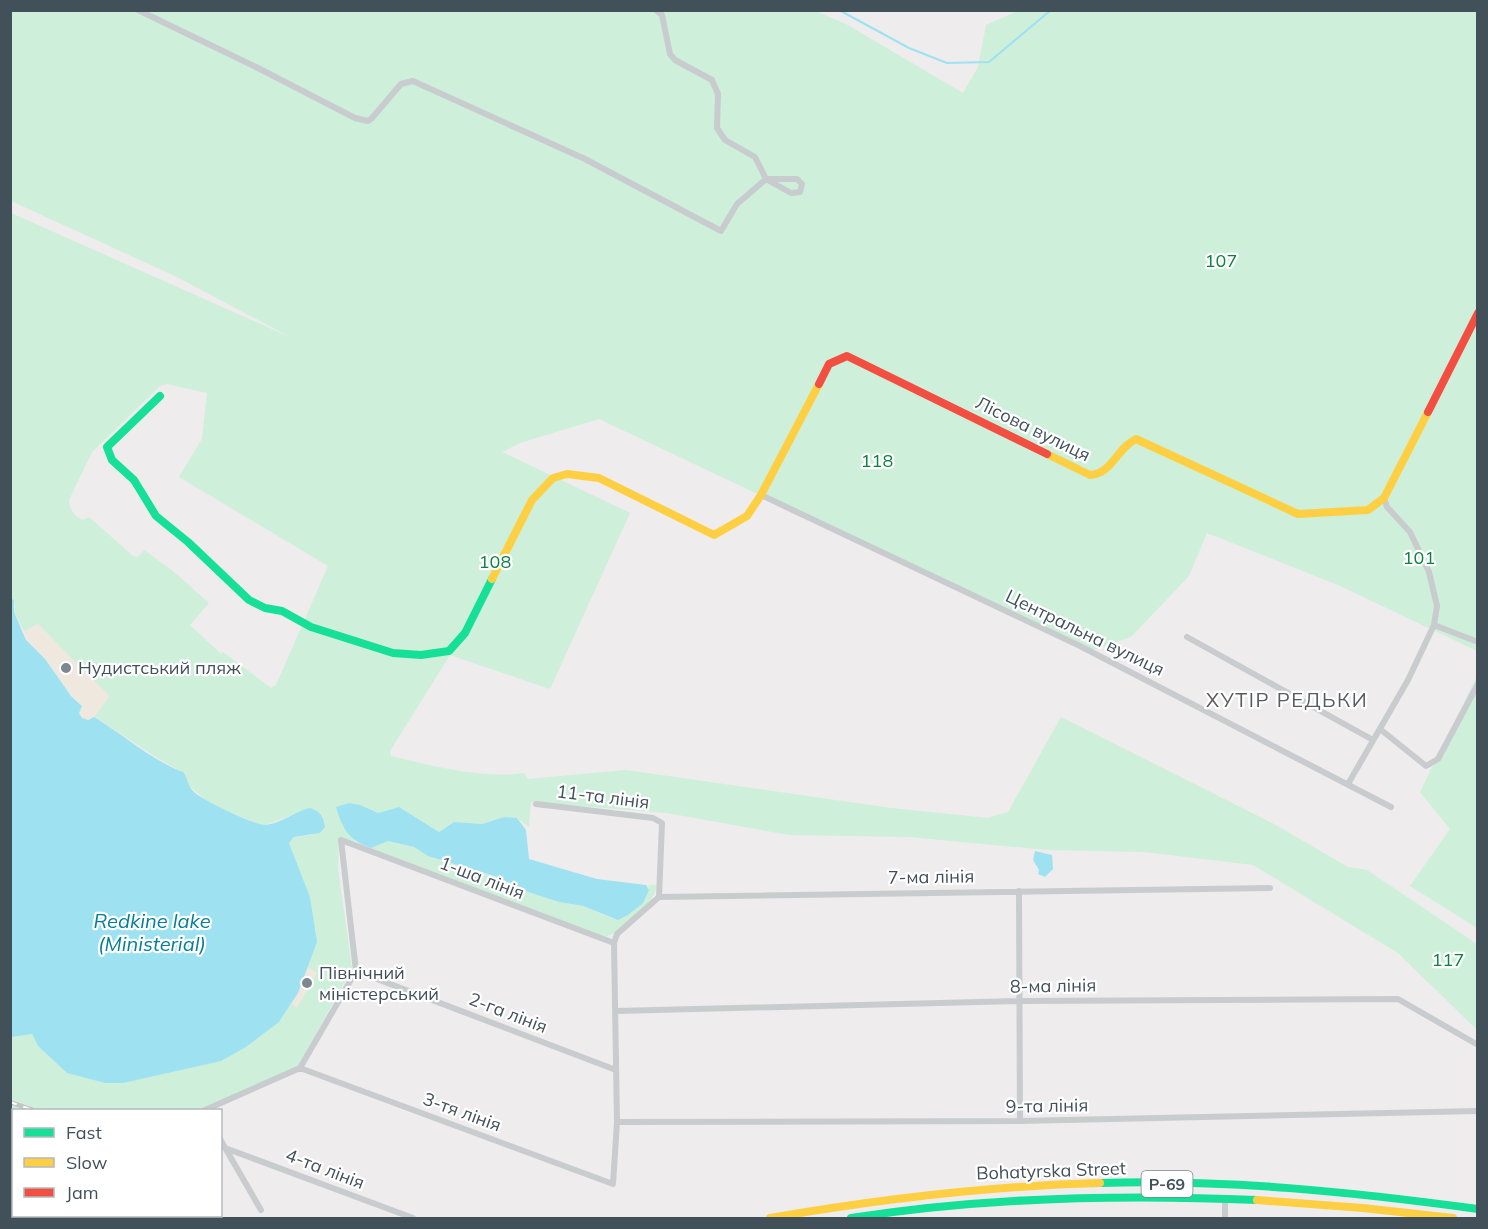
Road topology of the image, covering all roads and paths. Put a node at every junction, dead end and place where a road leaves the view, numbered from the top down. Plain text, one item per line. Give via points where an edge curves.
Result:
1 (138, 10) edge
2 (656, 10) edge
3 (766, 179) junction
4 (1478, 313) edge
5 (160, 396) dead end
6 (761, 495) junction
7 (1384, 498) junction
8 (1434, 625) junction
9 (1187, 637) dead end
10 (1478, 642) edge
11 (1478, 684) edge
12 (1380, 729) junction
13 (1373, 740) junction
14 (1348, 784) junction
15 (536, 804) dead end
16 (1391, 807) dead end
17 (1270, 888) dead end
18 (1019, 891) junction
19 (659, 897) junction
20 (614, 943) junction
21 (356, 971) junction
22 (1020, 1001) junction
23 (616, 1011) junction
24 (1478, 1045) edge
25 (300, 1068) junction
26 (616, 1070) junction
27 (208, 1109) edge
28 (1478, 1111) edge
29 (1020, 1121) junction
30 (617, 1122) junction
31 (222, 1142) edge
32 (225, 1148) junction
33 (1224, 1198) junction
34 (1478, 1209) edge
35 (261, 1210) dead end
36 (413, 1218) edge
37 (770, 1218) edge
38 (851, 1218) edge
39 (1225, 1218) edge
40 (1454, 1218) edge

1 - 3 street via 355,118 368,121 401,84 412,81 585,159 721,231 737,204
2 - 3 street via 662,15 670,54 712,80 718,94 717,128 725,140 755,157
3 - 3 street via 796,178 802,184 800,192 791,193
4 - 7 street
5 - 6 street via 107,447 110,458 138,487 148,508 249,600 282,611 311,627 393,653 449,651 465,633 532,500 553,478 586,474 714,535 747,516
6 - 7 street, Лісова вулиця via 829,364 847,356 1090,475 1106,469 1127,443 1136,439 1298,514 1368,510
6 - 14 street, Центральна вулиця via 1080,646
7 - 8 street via 1387,507 1410,532 1429,572 1437,606
8 - 10 street
8 - 12 street
9 - 13 street
11 - 12 street via 1432,765 1426,766
12 - 13 street
13 - 14 street
14 - 16 street, Центральна вулиця
15 - 19 street, 11-та лінія via 654,818 663,823
17 - 18 street, 7-ма лінія
18 - 19 street, 7-ма лінія
18 - 22 street
19 - 20 street via 616,934
20 - 21 street, 1-ша лінія via 340,840
20 - 23 street
21 - 25 street
21 - 26 street, 2-га лінія
22 - 23 street, 8-ма лінія
22 - 24 street, 8-ма лінія via 1398,999
22 - 29 street
23 - 26 street
25 - 27 street
25 - 30 street, 3-тя лінія via 613,1184
26 - 30 street
28 - 29 street, 9-та лінія
29 - 30 street, 9-та лінія
31 - 32 street
32 - 35 street
32 - 36 street, 4-та лінія
33 - 38 street, Bohatyrska Street / Р-69 via 1048,1197
33 - 39 street
33 - 40 street, Bohatyrska Street / Р-69 via 1342,1205
34 - 37 street, Bohatyrska Street / Р-69 via 1308,1190 1045,1185 856,1203

